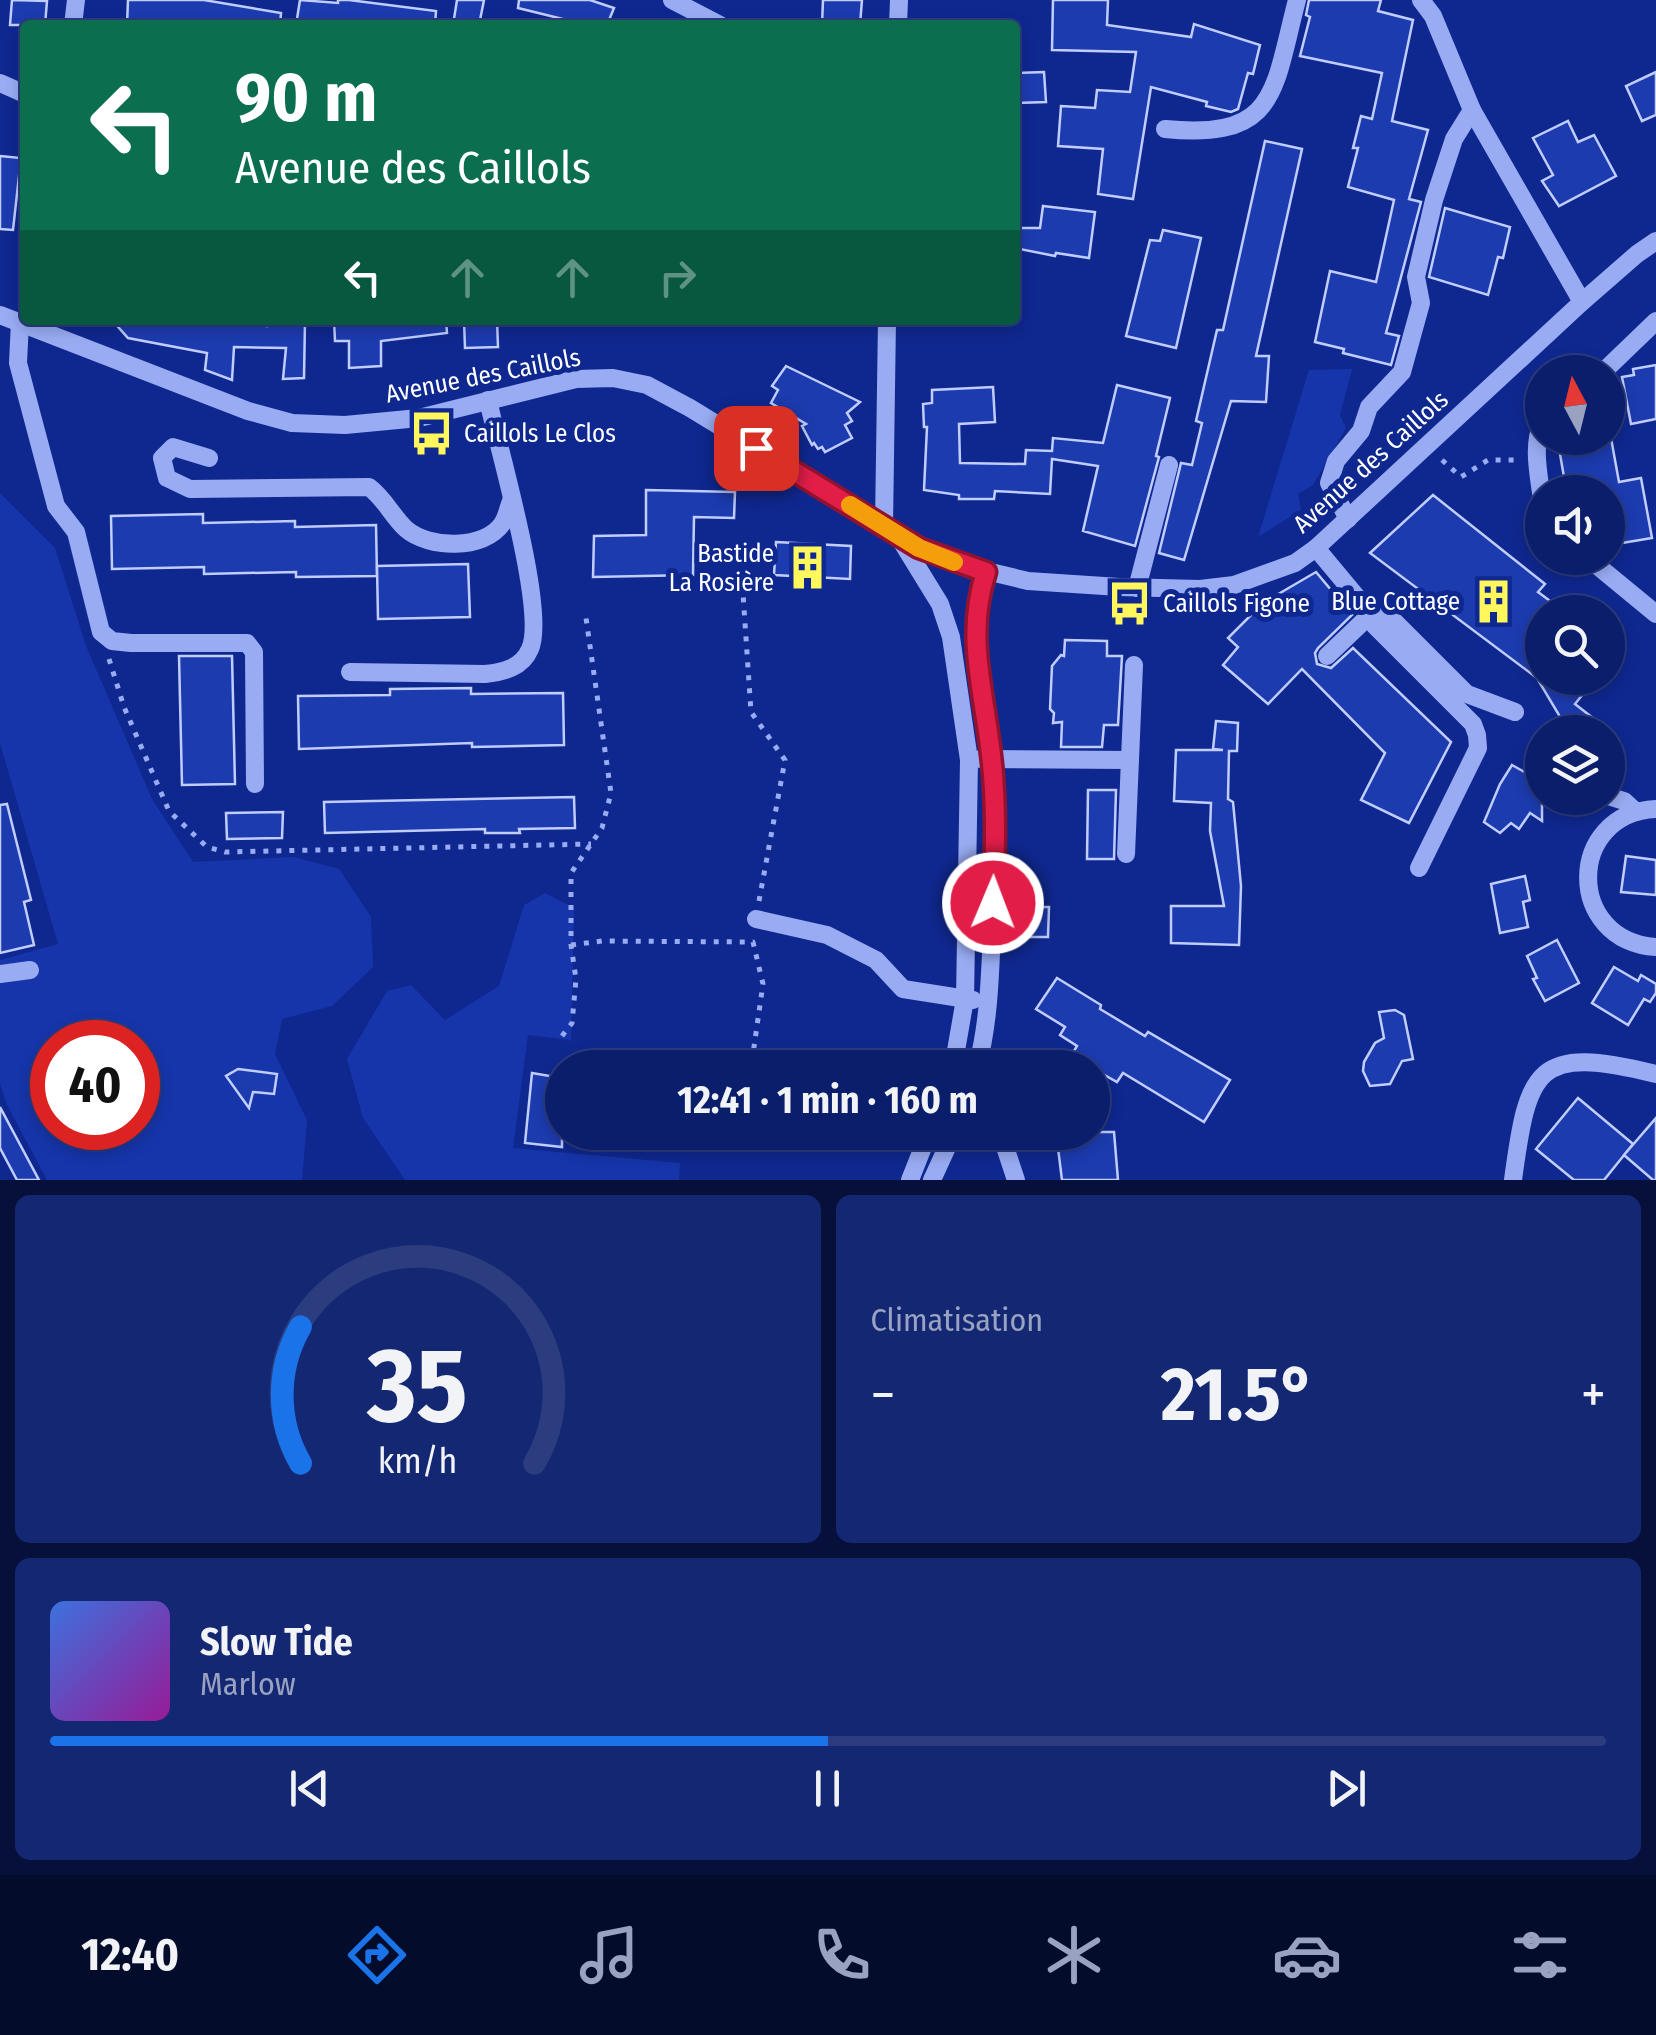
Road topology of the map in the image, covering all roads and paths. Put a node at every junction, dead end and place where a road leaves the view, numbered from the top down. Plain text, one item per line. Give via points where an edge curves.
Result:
1 (672, 0) edge
2 (1297, 0) edge
3 (1421, 0) edge
4 (710, 20) edge
5 (1472, 110) junction
6 (1165, 130) dead end
7 (1656, 241) edge
8 (1582, 302) junction
9 (1656, 322) edge
10 (29, 325) edge
11 (35, 325) edge
12 (887, 325) edge
13 (1621, 355) edge
14 (488, 400) junction
15 (1426, 446) junction
16 (1537, 455) edge
17 (208, 458) dead end
18 (1537, 460) junction
19 (1169, 465) dead end
20 (1539, 475) edge
21 (510, 501) junction
22 (1348, 519) junction
23 (890, 530) junction
24 (759, 539) dead end
25 (1316, 548) junction
26 (986, 572) junction
27 (1609, 575) edge
28 (1137, 588) junction
29 (1371, 614) junction
30 (1656, 614) edge
31 (586, 618) dead end
32 (101, 632) junction
33 (1327, 656) dead end
34 (1134, 665) dead end
35 (350, 672) dead end
36 (1515, 712) dead end
37 (992, 759) junction
38 (970, 760) junction
39 (1130, 760) junction
40 (255, 784) dead end
41 (1625, 802) edge
42 (1656, 809) edge
43 (1636, 812) junction
44 (591, 844) junction
45 (1126, 854) dead end
46 (1419, 868) dead end
47 (756, 919) junction
48 (753, 942) junction
49 (570, 946) junction
50 (1656, 947) edge
51 (30, 970) dead end
52 (0, 974) edge
53 (965, 1000) junction
54 (989, 1002) junction
55 (562, 1036) dead end
56 (754, 1050) edge
57 (956, 1050) edge
58 (980, 1050) edge
59 (1656, 1074) edge
60 (921, 1150) edge
61 (946, 1150) edge
62 (1006, 1150) edge
63 (910, 1180) edge
64 (932, 1180) edge
65 (1016, 1180) edge
66 (1513, 1180) edge

1 - 4 street
2 - 6 street via 1262,110 1239,125 1203,133
3 - 5 street
5 - 8 street
5 - 22 street via 1454,139 1434,200 1416,277 1421,303 1402,372 1369,407 1328,483
7 - 8 street, Avenue des Caillols
8 - 15 street, Avenue des Caillols
9 - 13 street
10 - 32 street via 18,363 56,506 76,532
11 - 14 street, Avenue des Caillols via 248,412 292,422 344,426
12 - 23 street
14 - 21 street
14 - 23 street, Avenue des Caillols via 576,379 648,385
15 - 18 path via 1462,477 1488,460
15 - 22 street, Avenue des Caillols
16 - 18 street
17 - 21 street via 173,447 162,458 167,478 190,488 368,487 405,528 453,544 494,532
18 - 20 street
19 - 28 street
21 - 35 street via 534,618 529,652 518,664 485,674
22 - 25 street, Avenue des Caillols
23 - 26 street, Avenue des Caillols
23 - 38 street via 940,604
24 - 47 path via 741,564 751,712 785,760
25 - 28 street, Avenue des Caillols via 1296,563 1234,585
25 - 29 street
26 - 28 street, Avenue des Caillols
26 - 37 street via 974,631
27 - 30 street
29 - 33 street
29 - 36 street via 1386,613 1467,694
29 - 46 street via 1477,736 1478,748
31 - 44 path via 611,793
32 - 40 street via 112,641 247,643 254,652
32 - 44 path via 124,707 169,810 207,847 225,852
34 - 39 street
37 - 38 street
37 - 39 street
37 - 54 street
38 - 53 street
39 - 45 street
41 - 43 street
42 - 43 street
43 - 50 street via 1596,844 1588,883 1594,908 1610,929
44 - 49 path via 571,873
47 - 48 path
47 - 53 street via 827,935 876,960 903,989
48 - 49 path
48 - 56 path via 763,984
49 - 55 path via 572,1023
51 - 52 street
53 - 54 street
53 - 57 street
54 - 58 street
59 - 66 street via 1577,1062 1537,1080 1522,1112
60 - 63 street
61 - 64 street
62 - 65 street

